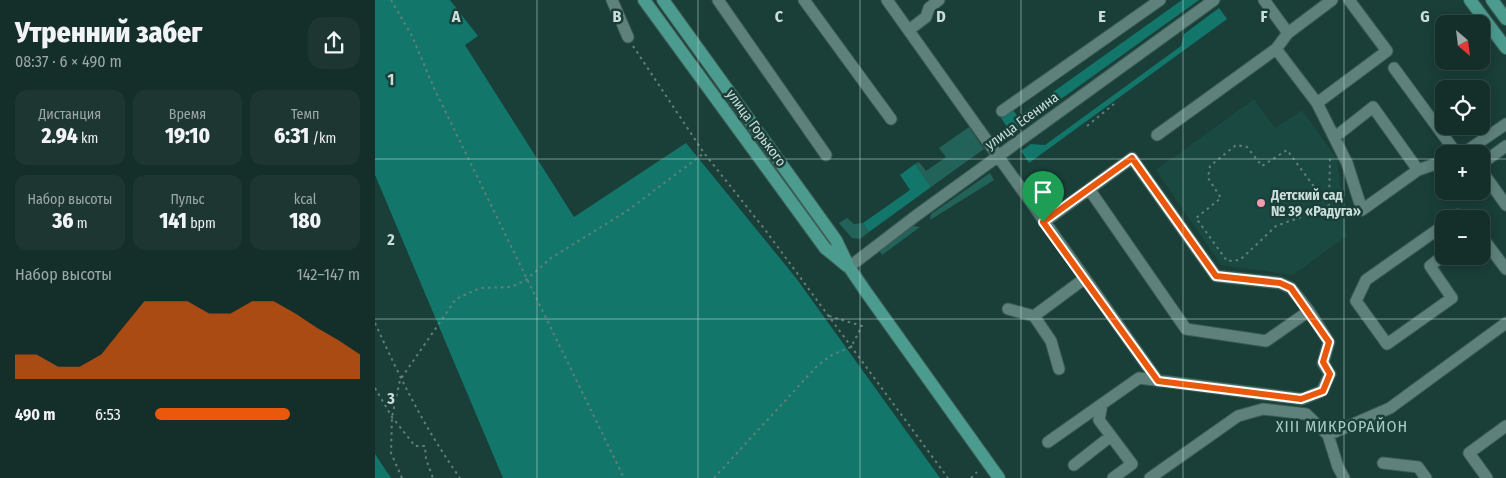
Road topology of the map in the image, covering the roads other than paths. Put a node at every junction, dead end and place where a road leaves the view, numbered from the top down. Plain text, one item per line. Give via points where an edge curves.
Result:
1 (612, 0) edge
2 (644, 0) edge
3 (663, 0) edge
4 (718, 0) edge
5 (804, 0) edge
6 (887, 0) edge
7 (939, 0) edge
8 (1160, 0) edge
9 (1214, 0) edge
10 (1264, 0) edge
11 (1333, 0) edge
12 (1349, 0) edge
13 (1470, 0) edge
14 (1492, 0) edge
15 (1506, 19) edge
16 (909, 30) junction
17 (1288, 33) junction
18 (628, 37) road end
19 (1506, 48) edge
20 (1276, 49) junction
21 (1394, 68) dead end
22 (1317, 103) junction
23 (1002, 111) dead end
24 (891, 118) dead end
25 (1506, 124) edge
26 (1157, 135) dead end
27 (1335, 136) junction
28 (1450, 145) edge
29 (1475, 145) edge
30 (1506, 146) edge
31 (826, 155) dead end
32 (998, 157) junction
33 (1490, 158) edge
34 (1435, 164) edge
35 (1418, 170) junction
36 (1490, 183) edge
37 (1089, 189) junction
38 (1506, 205) edge
39 (1043, 222) junction
40 (1435, 231) edge
41 (1490, 248) edge
42 (1435, 262) edge
43 (849, 267) junction
44 (1506, 270) edge
45 (1085, 279) junction
46 (1009, 309) dead end
47 (1309, 312) junction
48 (1034, 316) junction
49 (1506, 323) edge
50 (1059, 369) dead end
51 (1158, 381) junction
52 (1102, 404) junction
53 (1506, 426) edge
54 (1328, 435) junction
55 (1111, 436) junction
56 (1048, 442) dead end
57 (1383, 463) dead end
58 (1074, 465) dead end
59 (999, 478) edge
60 (1113, 478) edge
61 (1150, 478) edge
62 (1344, 478) edge
63 (1426, 478) edge
64 (1487, 478) edge

1 - 18 street
2 - 43 main road, улица Горького via 825,248
3 - 43 main road, улица Горького via 836,240
4 - 31 street
5 - 24 street
6 - 16 street
7 - 16 street
8 - 23 street
9 - 32 street, улица Есенина
10 - 17 street
11 - 17 street
12 - 22 street via 1387,51
13 - 19 main road
14 - 15 main road
16 - 32 street
17 - 20 street
20 - 22 street
20 - 26 street
21 - 28 street
22 - 27 street
25 - 29 street
27 - 35 street via 1373,107
27 - 35 street via 1363,210
30 - 33 street
32 - 39 street
32 - 43 street, улица Есенина
34 - 35 street
36 - 38 street
37 - 39 street
37 - 47 street via 1186,329 1266,341
37 - 47 street via 1132,158 1216,276 1280,283 1291,288
39 - 45 street
40 - 42 street via 1366,280 1356,301 1387,344 1452,298 1430,266
41 - 44 street
43 - 59 main road, улица Горького
45 - 48 street
45 - 51 street
46 - 48 street
47 - 51 street via 1329,342 1323,362 1330,374 1323,391 1301,399
48 - 50 street via 1051,341
49 - 54 street via 1390,408
51 - 52 street via 1139,378
52 - 55 street via 1099,420
52 - 56 street
53 - 64 street via 1469,453
54 - 61 street via 1306,414 1263,409 1238,416
54 - 62 street
55 - 58 street
55 - 60 street via 1132,464
57 - 63 street via 1418,467

